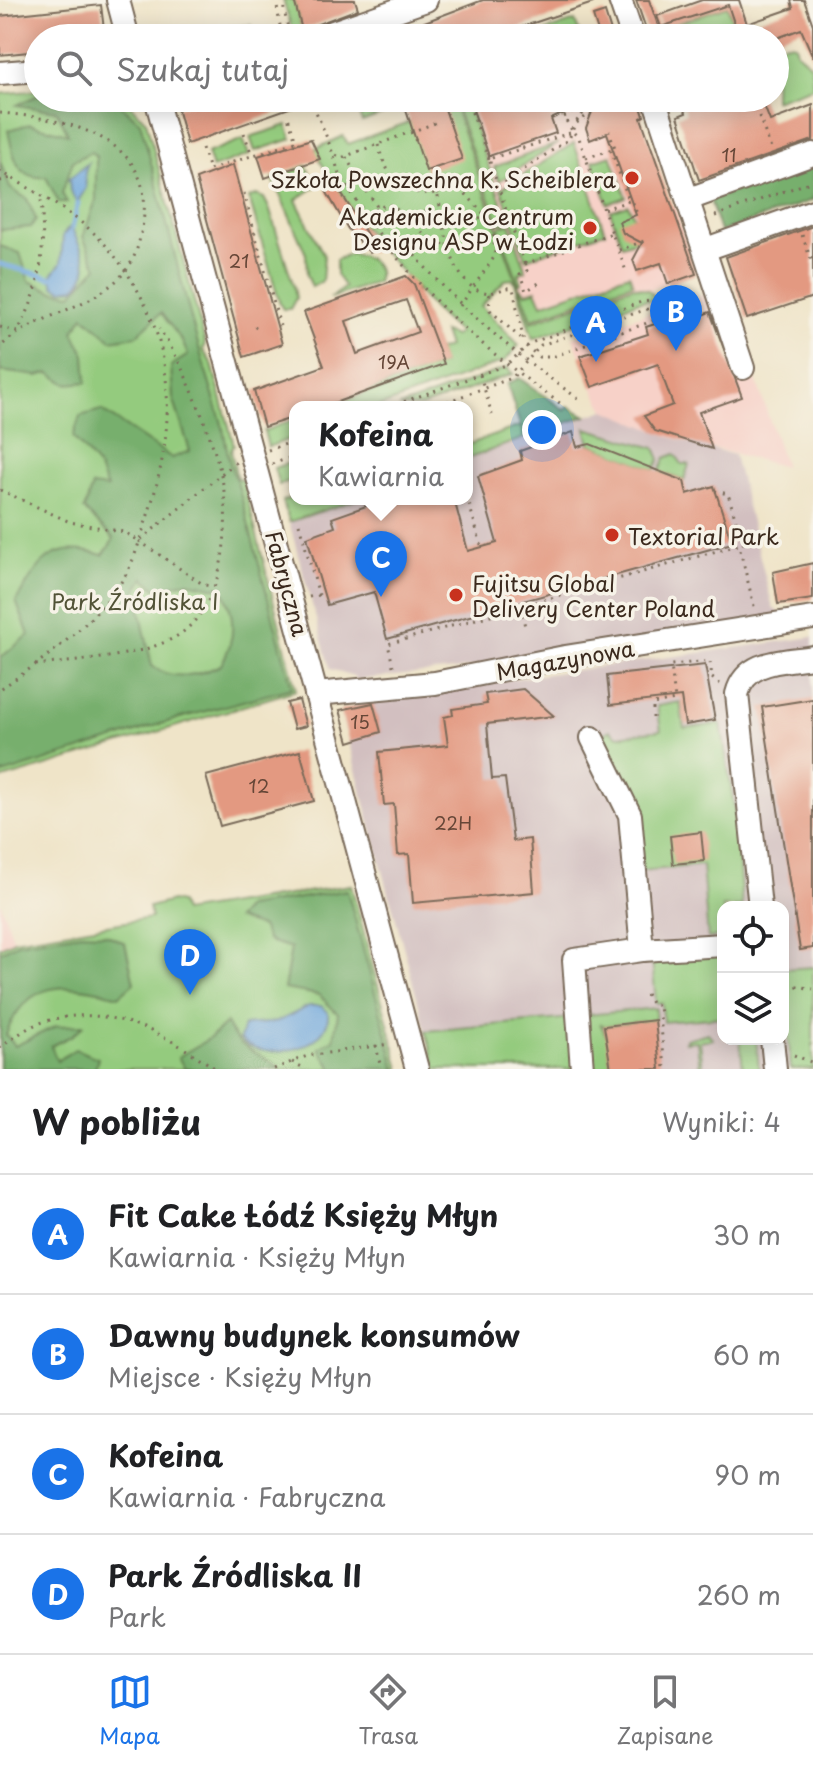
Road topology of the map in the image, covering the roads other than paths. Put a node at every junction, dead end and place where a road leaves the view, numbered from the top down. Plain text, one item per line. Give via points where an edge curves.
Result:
1 (118, 0) edge
2 (426, 0) edge
3 (620, 0) edge
4 (384, 7) edge
5 (124, 24) edge
6 (347, 24) edge
7 (628, 24) edge
8 (24, 71) edge
9 (0, 73) edge
10 (160, 112) edge
11 (659, 112) edge
12 (813, 154) edge
13 (689, 199) junction
14 (804, 214) edge
15 (706, 249) junction
16 (743, 368) dead end
17 (813, 618) edge
18 (813, 657) edge
19 (316, 694) junction
20 (592, 738) dead end
21 (759, 901) edge
22 (717, 945) edge
23 (642, 950) junction
24 (417, 1069) edge
25 (582, 1069) edge

1 - 5 street
2 - 4 street
3 - 7 street
4 - 6 street
8 - 9 street
10 - 19 street, Fabryczna
11 - 13 street
12 - 13 street
13 - 15 street
14 - 15 street
15 - 16 street
17 - 19 street, Magazynowa via 435,683
18 - 21 street via 755,667 744,676 737,694
19 - 24 street, Fabryczna
20 - 23 street via 630,815
22 - 23 street
23 - 25 street via 574,960

